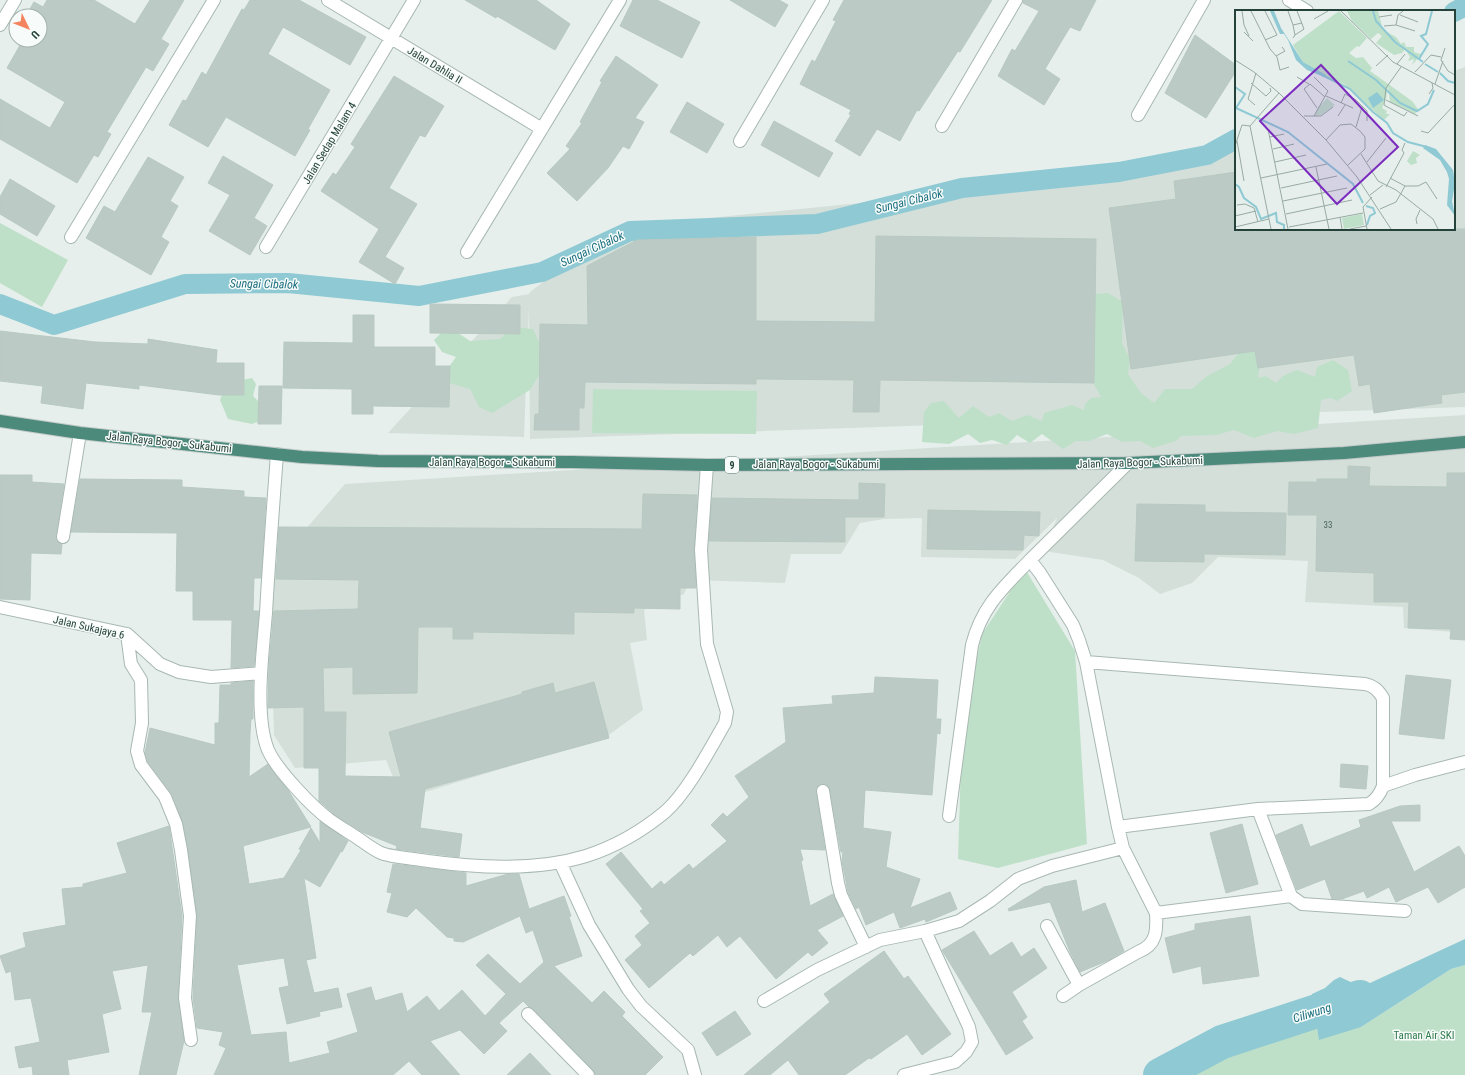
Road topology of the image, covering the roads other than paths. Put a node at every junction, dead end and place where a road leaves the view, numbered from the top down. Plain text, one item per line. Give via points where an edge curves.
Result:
1 (15, 0) edge
2 (214, 0) edge
3 (328, 0) edge
4 (414, 0) edge
5 (620, 0) edge
6 (823, 0) edge
7 (1016, 0) edge
8 (1204, 0) edge
9 (1289, 0) edge
10 (1305, 10) edge
11 (0, 24) edge
12 (391, 38) junction
13 (1138, 115) dead end
14 (942, 126) dead end
15 (542, 129) junction
16 (740, 141) dead end
17 (71, 237) dead end
18 (266, 247) dead end
19 (467, 252) dead end
20 (0, 421) edge
21 (80, 433) junction
22 (1465, 442) edge
23 (277, 454) junction
24 (1128, 464) junction
25 (707, 465) junction
26 (63, 537) dead end
27 (1030, 560) junction
28 (0, 607) edge
29 (127, 634) junction
30 (1086, 662) junction
31 (261, 673) junction
32 (1465, 762) edge
33 (1383, 786) junction
34 (823, 791) dead end
35 (1258, 808) junction
36 (949, 816) dead end
37 (1118, 827) junction
38 (1123, 848) junction
39 (560, 862) junction
40 (1291, 896) junction
41 (1404, 911) dead end
42 (1156, 913) junction
43 (1046, 926) dead end
44 (925, 931) junction
45 (866, 947) junction
46 (1079, 985) junction
47 (1063, 996) dead end
48 (764, 1001) dead end
49 (528, 1014) dead end
50 (191, 1040) dead end
51 (588, 1075) edge
52 (695, 1075) edge
53 (904, 1075) edge

1 - 11 street
2 - 17 street
3 - 12 street, Jalan Dahlia II
4 - 12 street, Jalan Sedap Malam 4
5 - 15 street
6 - 16 street
7 - 14 street
8 - 13 street
9 - 10 street
12 - 15 street, Jalan Dahlia II
12 - 18 street, Jalan Sedap Malam 4
15 - 19 street
20 - 21 highway, Jalan Raya Bogor - Sukabumi / 9
21 - 23 highway, Jalan Raya Bogor - Sukabumi / 9
21 - 26 street
22 - 24 highway, Jalan Raya Bogor - Sukabumi / 9 via 1344,453
23 - 25 highway, Jalan Raya Bogor - Sukabumi / 9 via 378,461
23 - 31 street
24 - 25 highway, Jalan Raya Bogor - Sukabumi / 9
24 - 27 street
25 - 39 street via 701,550 707,644 727,712 725,723 689,782 666,811 614,845 586,856
27 - 30 street via 1073,625
27 - 36 street via 996,595 976,630
28 - 29 street, Jalan Sukajaya 6
29 - 31 street, Jalan Sukajaya 6 via 160,664 179,672 211,677
29 - 50 street via 131,664 141,680 142,723 137,751 143,769 165,797 176,824 181,850 190,916 185,998
30 - 33 street via 1373,686 1383,698
30 - 37 street
31 - 39 street via 261,722 268,750 283,773 303,796 329,819 382,854 487,866
32 - 33 street
33 - 35 street via 1374,801 1368,804
34 - 45 street via 841,895
35 - 37 street
35 - 40 street
37 - 38 street
38 - 42 street
38 - 44 street via 1052,866 1018,879 959,921
39 - 52 street via 590,925 628,989 641,1006 688,1050
40 - 41 street via 1302,904
40 - 42 street
42 - 46 street via 1157,931 1146,949
43 - 46 street
44 - 45 street via 880,940
44 - 53 street via 969,1027 972,1042 955,1062
45 - 48 street via 817,970
46 - 47 street
49 - 51 street

